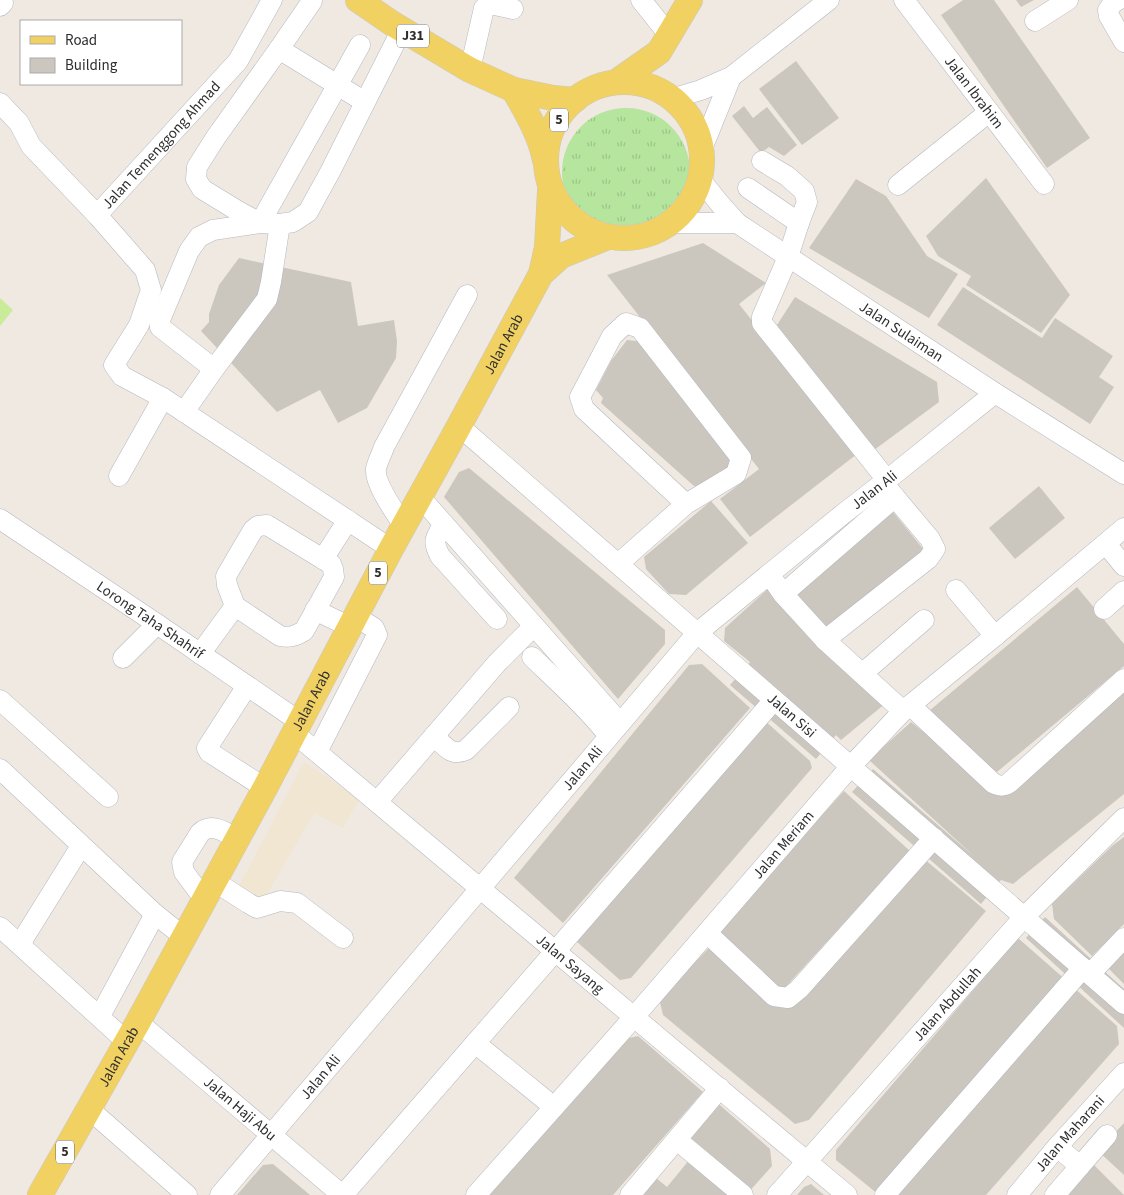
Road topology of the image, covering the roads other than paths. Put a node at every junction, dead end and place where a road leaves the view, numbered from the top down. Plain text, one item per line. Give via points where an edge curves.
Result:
1 (272, 0) edge
2 (312, 0) edge
3 (358, 0) edge
4 (641, 0) edge
5 (690, 0) edge
6 (829, 0) edge
7 (904, 0) edge
8 (1068, 0) edge
9 (1118, 0) edge
10 (513, 8) dead end
11 (1035, 22) dead end
12 (402, 29) junction
13 (1124, 42) edge
14 (664, 43) junction
15 (360, 45) dead end
16 (279, 49) junction
17 (470, 70) junction
18 (731, 77) junction
19 (619, 80) junction
20 (338, 85) junction
21 (514, 90) junction
22 (670, 95) junction
23 (574, 100) junction
24 (0, 102) edge
25 (366, 102) junction
26 (989, 112) junction
27 (702, 150) junction
28 (762, 161) dead end
29 (700, 179) junction
30 (548, 180) junction
31 (1044, 184) dead end
32 (898, 185) dead end
33 (748, 188) dead end
34 (97, 215) junction
35 (670, 223) junction
36 (799, 223) junction
37 (270, 224) junction
38 (737, 224) junction
39 (608, 237) junction
40 (788, 257) junction
41 (541, 274) junction
42 (467, 295) dead end
43 (214, 369) junction
44 (995, 393) junction
45 (163, 398) junction
46 (184, 412) junction
47 (459, 426) junction
48 (1124, 474) edge
49 (119, 476) dead end
50 (888, 487) junction
51 (420, 497) junction
52 (686, 504) junction
53 (0, 519) edge
54 (348, 520) junction
55 (444, 524) junction
56 (404, 526) junction
57 (1124, 528) edge
58 (1106, 544) junction
59 (391, 549) junction
60 (323, 559) junction
61 (618, 564) junction
62 (1124, 566) edge
63 (769, 574) junction
64 (956, 590) dead end
65 (1124, 591) edge
66 (783, 594) junction
67 (235, 606) junction
68 (315, 610) junction
69 (1104, 610) dead end
70 (497, 619) dead end
71 (924, 620) dead end
72 (353, 622) junction
73 (157, 624) junction
74 (534, 626) junction
75 (697, 633) junction
76 (995, 636) junction
77 (825, 640) junction
78 (200, 654) junction
79 (123, 658) dead end
80 (532, 658) dead end
81 (863, 674) junction
82 (1124, 680) edge
83 (247, 686) junction
84 (0, 700) edge
85 (774, 700) junction
86 (509, 706) dead end
87 (906, 708) junction
88 (297, 727) junction
89 (614, 730) junction
90 (434, 736) junction
91 (317, 752) junction
92 (851, 766) junction
93 (0, 768) edge
94 (265, 788) junction
95 (108, 797) dead end
96 (377, 802) junction
97 (1124, 818) edge
98 (237, 838) junction
99 (934, 838) junction
100 (81, 846) junction
101 (480, 888) junction
102 (209, 890) junction
103 (155, 914) junction
104 (1024, 916) junction
105 (0, 927) edge
106 (707, 933) junction
107 (184, 937) junction
108 (343, 938) dead end
109 (1124, 938) edge
110 (20, 944) junction
111 (556, 951) junction
112 (1086, 971) junction
113 (1124, 1004) edge
114 (100, 1016) junction
115 (634, 1017) junction
116 (133, 1032) junction
117 (475, 1043) junction
118 (1124, 1073) edge
119 (720, 1088) junction
120 (554, 1107) junction
121 (89, 1109) junction
122 (271, 1135) junction
123 (1107, 1135) dead end
124 (677, 1140) junction
125 (1057, 1147) junction
126 (806, 1161) junction
127 (1080, 1166) junction
128 (40, 1195) edge
129 (187, 1195) edge
130 (220, 1195) edge
131 (342, 1195) edge
132 (476, 1195) edge
133 (630, 1195) edge
134 (742, 1195) edge
135 (777, 1195) edge
136 (847, 1195) edge
137 (885, 1195) edge
138 (1017, 1195) edge
139 (1055, 1195) edge

1 - 34 street, Jalan Temenggong Ahmad via 238,61
2 - 16 street
3 - 12 main road, J31
4 - 14 street
5 - 14 main road, 5
6 - 18 street
7 - 26 street, Jalan Ibrahim
8 - 11 street
9 - 13 street via 1108,10
10 - 17 street via 486,5
12 - 17 main road, J31
12 - 25 street
14 - 19 main road, 5
14 - 22 main road via 662,84
15 - 20 street
16 - 20 street
16 - 37 street via 216,137 197,167 196,179 202,189 238,211
17 - 21 main road, J31
18 - 22 street via 701,90
18 - 27 street
19 - 22 main road via 644,82
19 - 23 main road, 5 via 588,91
20 - 25 street
20 - 37 street
21 - 23 main road, J31
21 - 30 main road via 543,149
22 - 27 main road via 688,112
23 - 30 main road, 5 via 551,132 547,150
24 - 34 street, Jalan Temenggong Ahmad via 19,123 31,146
25 - 37 street via 308,212 293,222
26 - 31 street, Jalan Ibrahim
26 - 32 street
27 - 29 main road
28 - 36 street via 804,191 807,202
29 - 35 main road via 694,196
29 - 38 street, Jalan Sulaiman
30 - 39 main road via 560,207 573,221
30 - 41 main road, 5 via 547,247
33 - 36 street
34 - 45 street via 144,270 151,290 139,325 114,365 122,376
35 - 38 street
35 - 39 main road via 644,235
36 - 40 street
37 - 43 street via 271,282 267,299
37 - 43 street via 213,230 199,237 189,251 160,320 160,327
38 - 40 street, Jalan Sulaiman
39 - 41 main road, Jalan Arab / 5 via 561,256
40 - 44 street, Jalan Sulaiman
40 - 50 street via 762,323
41 - 47 main road, Jalan Arab / 5
42 - 56 street via 384,447 375,471 379,485
43 - 46 street
44 - 48 street, Jalan Sulaiman
44 - 50 street, Jalan Ali
45 - 46 street
45 - 49 street
46 - 54 street
47 - 51 main road, Jalan Arab / 5
47 - 61 street, Jalan Sisi
50 - 63 street, Jalan Ali via 843,514
50 - 66 street
50 - 77 street via 935,549 928,559
51 - 55 street
51 - 56 main road, Jalan Arab / 5
52 - 52 street via 736,474 741,458 640,328 626,323 612,336 580,397 584,409
52 - 61 street
53 - 73 street, Lorong Taha Shahrif
54 - 59 street
54 - 60 street
55 - 70 street via 434,546
55 - 74 street
56 - 59 main road, Jalan Arab / 5
57 - 58 street, Jalan Meriam
58 - 62 street
58 - 76 street, Jalan Meriam
59 - 72 main road, Jalan Arab / 5
60 - 67 street via 267,525 258,526 226,576
60 - 68 street via 331,564 334,576
61 - 75 street, Jalan Sisi
63 - 66 street
63 - 75 street, Jalan Ali
64 - 76 street
65 - 69 street
66 - 77 street
67 - 68 street via 288,638 304,631
67 - 78 street
68 - 72 street
71 - 81 street
72 - 88 main road, Jalan Arab / 5
72 - 91 street via 374,628 377,635
73 - 78 street, Lorong Taha Shahrif
73 - 79 street
74 - 89 street
74 - 90 street
75 - 85 street, Jalan Sisi
75 - 89 street, Jalan Ali
76 - 87 street, Jalan Meriam
77 - 81 street
78 - 83 street, Lorong Taha Shahrif
80 - 89 street via 596,720
81 - 87 street
82 - 87 street via 1005,786 993,783
83 - 88 street, Lorong Taha Shahrif
83 - 94 street via 207,748
84 - 95 street
85 - 92 street, Jalan Sisi
85 - 111 street
86 - 90 street via 466,750 459,753 451,751
87 - 92 street, Jalan Meriam
88 - 91 street, Jalan Sayang
88 - 94 main road, Jalan Arab / 5
89 - 101 street, Jalan Ali
90 - 96 street
91 - 96 street, Jalan Sayang
92 - 99 street, Jalan Sisi
92 - 106 street, Jalan Meriam
93 - 100 street
94 - 98 main road, Jalan Arab / 5
96 - 101 street, Jalan Sayang
97 - 104 street, Jalan Abdullah
98 - 102 main road, Jalan Arab / 5
98 - 102 street via 217,828 204,829 182,862 184,872
99 - 104 street, Jalan Sisi
99 - 106 street via 788,998 774,996
100 - 103 street
100 - 110 street
101 - 111 street, Jalan Sayang
101 - 122 street, Jalan Ali
102 - 107 main road, Jalan Arab / 5
102 - 108 street via 257,908 280,901 297,903
103 - 107 street
103 - 114 street
104 - 112 street, Jalan Sisi
104 - 126 street, Jalan Abdullah
105 - 110 street, Jalan Haji Abu
106 - 115 street, Jalan Meriam
107 - 116 main road, Jalan Arab / 5
109 - 112 street
110 - 114 street, Jalan Haji Abu
111 - 115 street, Jalan Sayang
111 - 117 street
112 - 113 street, Jalan Sisi
112 - 137 street
114 - 116 street, Jalan Haji Abu
115 - 119 street, Jalan Sayang
115 - 120 street, Jalan Meriam
116 - 121 main road, Jalan Arab / 5
116 - 122 street, Jalan Haji Abu
117 - 120 street
117 - 131 street
118 - 125 street, Jalan Maharani
119 - 124 street
119 - 126 street, Jalan Sayang
120 - 132 street, Jalan Meriam
121 - 128 main road, Jalan Arab / 5
121 - 129 street
122 - 130 street, Jalan Ali
122 - 131 street, Jalan Haji Abu
123 - 127 street
124 - 133 street
124 - 134 street
125 - 127 street
125 - 138 street, Jalan Maharani
126 - 135 street, Jalan Abdullah
126 - 136 street, Jalan Sayang
127 - 139 street

